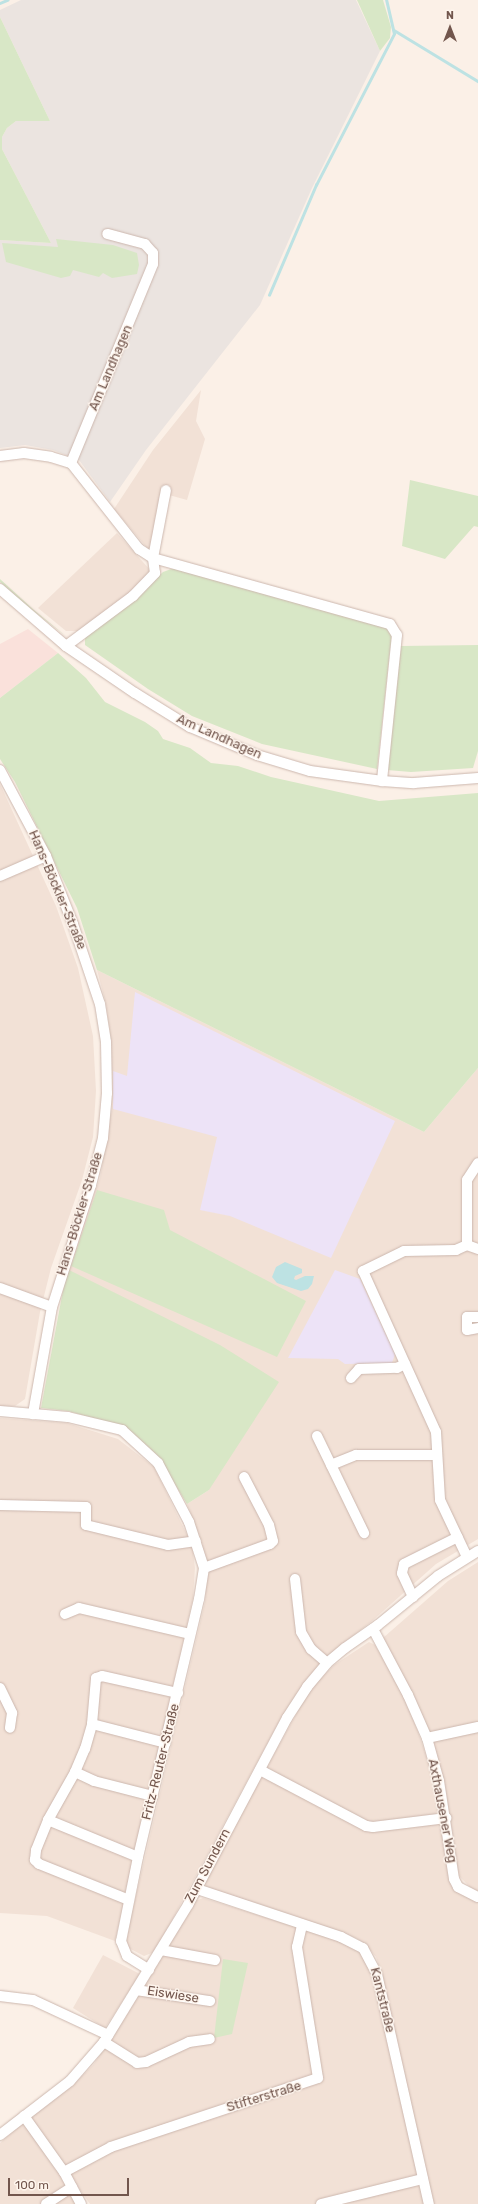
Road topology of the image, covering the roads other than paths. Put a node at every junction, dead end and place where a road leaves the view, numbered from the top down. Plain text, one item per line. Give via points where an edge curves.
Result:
1 (107, 234) dead end
2 (0, 454) edge
3 (71, 464) junction
4 (166, 490) dead end
5 (153, 558) junction
6 (0, 589) edge
7 (66, 646) junction
8 (0, 770) edge
9 (478, 778) edge
10 (382, 781) junction
11 (46, 856) junction
12 (0, 876) edge
13 (478, 1163) edge
14 (467, 1180) junction
15 (478, 1180) edge
16 (467, 1245) junction
17 (478, 1249) edge
18 (0, 1288) edge
19 (52, 1307) junction
20 (478, 1317) edge
21 (478, 1328) edge
22 (405, 1364) junction
23 (352, 1378) dead end
24 (0, 1412) edge
25 (34, 1414) junction
26 (317, 1436) dead end
27 (437, 1455) junction
28 (331, 1465) junction
29 (244, 1477) dead end
30 (0, 1505) edge
31 (364, 1533) dead end
32 (458, 1537) junction
33 (196, 1541) junction
34 (478, 1551) edge
35 (467, 1557) junction
36 (204, 1568) junction
37 (295, 1579) dead end
38 (413, 1597) junction
39 (65, 1614) dead end
40 (373, 1629) junction
41 (190, 1634) junction
42 (327, 1663) junction
43 (0, 1688) edge
44 (178, 1693) junction
45 (92, 1724) junction
46 (478, 1727) edge
47 (10, 1728) dead end
48 (427, 1738) junction
49 (166, 1744) junction
50 (260, 1770) junction
51 (75, 1772) junction
52 (153, 1796) junction
53 (446, 1818) junction
54 (48, 1820) junction
55 (138, 1857) junction
56 (196, 1889) junction
57 (478, 1896) edge
58 (129, 1900) junction
59 (302, 1925) junction
60 (161, 1950) junction
61 (214, 1960) dead end
62 (149, 1970) junction
63 (136, 1990) junction
64 (0, 1996) edge
65 (210, 2001) dead end
66 (106, 2039) junction
67 (210, 2039) dead end
68 (24, 2116) junction
69 (0, 2135) edge
70 (64, 2172) junction
71 (423, 2179) junction
72 (72, 2186) junction
73 (46, 2204) edge
74 (81, 2204) edge
75 (321, 2204) edge
76 (429, 2204) edge

1 - 3 street, Am Landhagen via 145,244 153,253 153,264
2 - 3 street via 24,453
3 - 5 street via 139,549
4 - 5 street
5 - 7 street via 155,573 133,596
5 - 10 street via 390,624 397,635
6 - 7 street, Am Landhagen
7 - 10 street, Am Landhagen via 135,693 197,729 257,755 310,771
8 - 11 street, Hans-Böckler-Straße
9 - 10 street, Am Landhagen via 414,783
11 - 12 street
11 - 19 street, Hans-Böckler-Straße via 76,931 100,1004 107,1080 102,1138 92,1181
13 - 14 street
14 - 15 street
14 - 16 street
16 - 17 street
16 - 22 street via 456,1250 404,1250 363,1271
18 - 19 street
19 - 25 street, Hans-Böckler-Straße
20 - 21 street via 467,1317 467,1330
22 - 23 street via 397,1368 359,1369
22 - 27 street via 436,1432
24 - 25 street, Fritz-Reuter-Straße
25 - 33 street, Fritz-Reuter-Straße via 68,1417 122,1430 158,1463
26 - 28 street
27 - 28 street via 356,1455
27 - 32 street via 440,1500
28 - 31 street
29 - 36 street via 269,1525 273,1541
30 - 33 street via 19,1503 86,1507 86,1525 168,1545
32 - 35 street
32 - 38 street via 404,1564 402,1573
33 - 36 street, Fritz-Reuter-Straße
34 - 35 street, Zum Sundern
35 - 38 street, Zum Sundern
36 - 41 street, Fritz-Reuter-Straße
37 - 42 street via 301,1632 311,1649
38 - 40 street, Zum Sundern
39 - 41 street via 79,1608
40 - 42 street, Zum Sundern
40 - 48 street, Axthausener Weg via 408,1694
41 - 44 street, Fritz-Reuter-Straße
42 - 50 street, Zum Sundern via 307,1687 287,1718
43 - 47 street via 12,1713
44 - 45 street via 99,1676 95,1680
44 - 49 street, Fritz-Reuter-Straße
45 - 49 street
45 - 51 street
46 - 48 street
48 - 53 street, Axthausener Weg
49 - 52 street, Fritz-Reuter-Straße
50 - 53 street via 366,1826
50 - 56 street, Zum Sundern
51 - 52 street via 94,1781
51 - 54 street
52 - 55 street, Fritz-Reuter-Straße
53 - 57 street, Axthausener Weg via 454,1880 458,1887
54 - 55 street
54 - 58 street via 35,1860
55 - 58 street, Fritz-Reuter-Straße
56 - 59 street, Kantstraße
56 - 60 street, Zum Sundern
58 - 62 street, Fritz-Reuter-Straße via 121,1941 123,1951
59 - 70 street, Stifterstraße via 297,1948 318,2078 110,2147
59 - 71 street, Kantstraße via 355,1943 363,1948 371,1959
60 - 61 street
60 - 62 street, Zum Sundern
62 - 63 street, Zum Sundern
63 - 65 street, Eiswiese
63 - 66 street, Zum Sundern
64 - 66 street via 33,2000
66 - 67 street via 137,2063 146,2062 189,2042
66 - 68 street, Zum Sundern via 70,2081
68 - 69 street, Zum Sundern
68 - 70 street
70 - 72 street
71 - 75 street
71 - 76 street, Kantstraße
72 - 73 street
72 - 74 street

